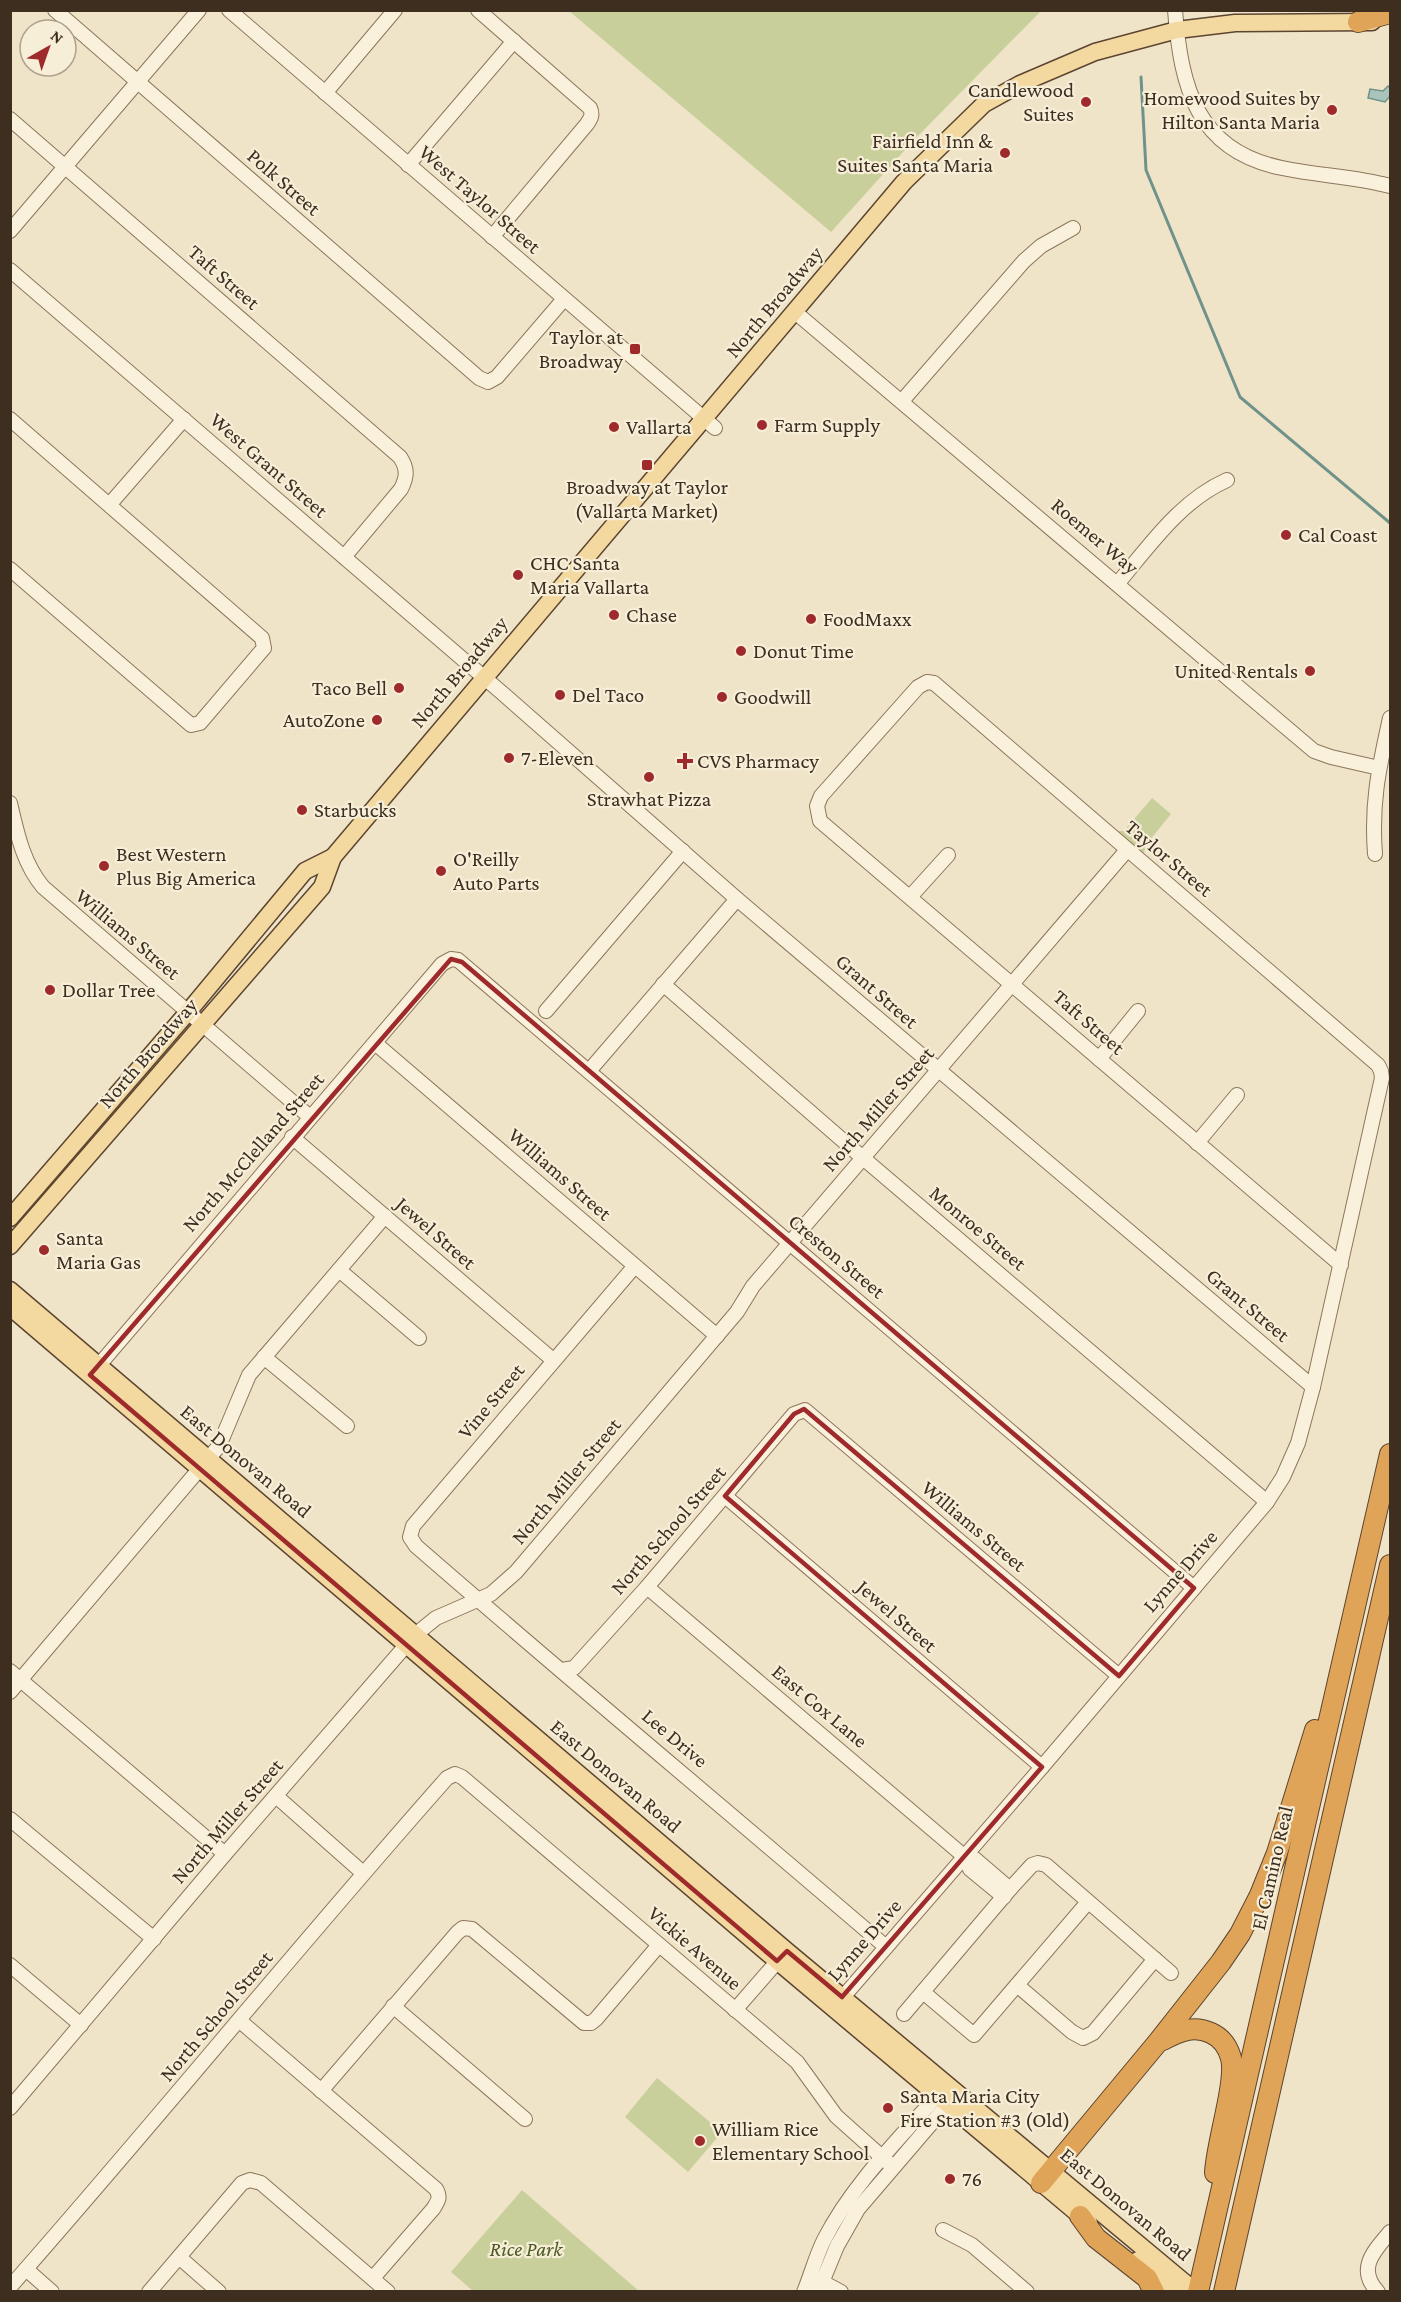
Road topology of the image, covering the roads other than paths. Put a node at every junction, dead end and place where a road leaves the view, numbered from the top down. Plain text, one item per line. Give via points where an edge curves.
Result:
1 (55, 10) edge
2 (199, 10) edge
3 (229, 10) edge
4 (395, 10) edge
5 (478, 10) edge
6 (1175, 10) edge
7 (1390, 13) edge
8 (1390, 21) edge
9 (1358, 22) junction
10 (1390, 27) edge
11 (1177, 30) junction
12 (514, 42) junction
13 (138, 82) junction
14 (325, 93) junction
15 (10, 119) edge
16 (408, 165) junction
17 (65, 167) junction
18 (1390, 186) edge
19 (1073, 228) dead end
20 (10, 231) edge
21 (492, 237) junction
22 (10, 270) edge
23 (564, 299) junction
24 (795, 312) junction
25 (902, 400) junction
26 (10, 419) edge
27 (184, 419) junction
28 (710, 424) junction
29 (1227, 480) dead end
30 (110, 504) junction
31 (344, 557) junction
32 (10, 569) edge
33 (1118, 583) junction
34 (484, 677) junction
35 (501, 692) joint
36 (1390, 718) edge
37 (1379, 768) junction
38 (10, 803) edge
39 (817, 806) joint
40 (1127, 850) junction
41 (683, 851) junction
42 (1376, 854) dead end
43 (948, 855) dead end
44 (333, 857) junction
45 (910, 897) junction
46 (737, 899) junction
47 (451, 959) joint
48 (663, 984) junction
49 (1013, 985) junction
50 (546, 1011) dead end
51 (1138, 1011) dead end
52 (188, 1012) junction
53 (202, 1024) junction
54 (375, 1043) junction
55 (1099, 1059) junction
56 (589, 1071) junction
57 (938, 1071) junction
58 (1382, 1071) joint
59 (1237, 1095) dead end
60 (310, 1117) junction
61 (292, 1137) junction
62 (1197, 1143) junction
63 (863, 1158) junction
64 (385, 1216) junction
65 (10, 1218) edge
66 (789, 1243) junction
67 (10, 1246) edge
68 (1341, 1265) junction
69 (634, 1267) junction
70 (339, 1270) junction
71 (10, 1290) edge
72 (10, 1307) edge
73 (717, 1336) junction
74 (419, 1338) dead end
75 (264, 1357) junction
76 (553, 1360) junction
77 (95, 1370) junction
78 (1313, 1387) junction
79 (801, 1410) joint
80 (347, 1426) dead end
81 (1390, 1454) edge
82 (204, 1463) junction
83 (725, 1496) junction
84 (1267, 1502) junction
85 (436, 1563) joint
86 (1390, 1565) edge
87 (647, 1587) junction
88 (1194, 1588) junction
89 (478, 1600) junction
90 (411, 1640) junction
91 (562, 1670) junction
92 (16, 1675) edge
93 (1340, 1675) junction
94 (1119, 1676) junction
95 (10, 1692) edge
96 (1042, 1767) junction
97 (455, 1774) joint
98 (276, 1796) junction
99 (10, 1819) edge
100 (225, 1854) junction
101 (965, 1857) junction
102 (363, 1873) junction
103 (1007, 1893) junction
104 (1088, 1902) junction
105 (154, 1939) junction
106 (660, 1945) junction
107 (886, 1947) junction
108 (782, 1956) junction
109 (1155, 1959) junction
110 (10, 1965) edge
111 (1171, 1973) dead end
112 (1017, 1985) junction
113 (923, 1992) junction
114 (838, 2003) junction
115 (393, 2006) junction
116 (735, 2010) junction
117 (904, 2014) dead end
118 (240, 2021) junction
119 (81, 2025) junction
120 (1158, 2042) junction
121 (321, 2091) junction
122 (948, 2094) junction
123 (10, 2108) edge
124 (525, 2119) dead end
125 (888, 2162) junction
126 (1046, 2177) junction
127 (1080, 2216) joint
128 (943, 2230) dead end
129 (1212, 2230) junction
130 (1390, 2232) edge
131 (179, 2257) junction
132 (26, 2269) junction
133 (373, 2278) junction
134 (817, 2283) edge
135 (1168, 2284) edge
136 (10, 2288) edge
137 (52, 2292) edge
138 (149, 2292) edge
139 (219, 2292) edge
140 (388, 2292) edge
141 (804, 2292) edge
142 (841, 2292) edge
143 (1027, 2292) edge
144 (1197, 2292) edge
145 (1224, 2292) edge
146 (1377, 2292) edge

1 - 13 street, Polk Street
2 - 13 street
3 - 14 street, West Taylor Street
4 - 14 street
5 - 12 street
6 - 11 street
7 - 9 highway
8 - 9 main road, North Broadway
9 - 10 highway
9 - 11 main road, North Broadway via 1235,23
11 - 18 street via 1181,66 1196,110 1222,142 1241,155 1283,168
11 - 24 main road, North Broadway via 1065,63 984,104 904,182
12 - 16 street
12 - 21 street via 590,108 592,117
13 - 17 street
13 - 23 street, Polk Street via 479,378 488,382 497,377
14 - 16 street, West Taylor Street
15 - 17 street, Taft Street
16 - 21 street, West Taylor Street
17 - 20 street
17 - 31 street, Taft Street via 400,457 406,469 401,489
19 - 25 street via 1024,261
21 - 23 street, West Taylor Street
22 - 27 street, West Grant Street
23 - 28 street, West Taylor Street
24 - 25 street, Roemer Way
24 - 28 main road, North Broadway
25 - 33 street, Roemer Way
26 - 30 street
27 - 30 street
27 - 31 street, West Grant Street
28 - 34 main road, North Broadway
29 - 33 street via 1174,517
30 - 32 street via 264,643 261,653 196,725 190,724
31 - 34 street, West Grant Street
33 - 37 street, Roemer Way via 1314,751
34 - 35 street, West Grant Street
34 - 44 main road, North Broadway
35 - 41 street, Grant Street
36 - 37 street
37 - 42 street via 1373,820
38 - 52 street, Williams Street via 20,845 43,888
39 - 40 street, Taylor Street via 821,796 918,687 927,682
39 - 45 street, Taft Street via 820,821
40 - 49 street, North Miller Street
40 - 58 street, Taylor Street
41 - 46 street, Grant Street
41 - 50 street
43 - 45 street
44 - 52 main road, North Broadway via 305,871
44 - 53 main road, North Broadway via 322,887
45 - 49 street, Taft Street
46 - 48 street
46 - 57 street, Grant Street
47 - 54 street, North McClelland Street via 442,964
47 - 56 street, Creston Street via 462,962
48 - 56 street
48 - 63 street, Monroe Street
49 - 55 street, Taft Street
49 - 57 street, North Miller Street
51 - 55 street
52 - 53 street, Williams Street
52 - 65 main road, North Broadway
53 - 60 street, Williams Street
53 - 67 main road, North Broadway
54 - 60 street, North McClelland Street
54 - 69 street, Williams Street
55 - 62 street, Taft Street
56 - 66 street, Creston Street
57 - 63 street, North Miller Street
57 - 78 street, Grant Street
58 - 68 street, Lynne Drive
59 - 62 street
60 - 61 street, North McClelland Street
61 - 64 street, Jewel Street
61 - 77 street, North McClelland Street
62 - 68 street, Taft Street
63 - 66 street, North Miller Street
63 - 84 street, Monroe Street
64 - 70 street
64 - 76 street, Jewel Street
66 - 73 street, North Miller Street
66 - 88 street, Creston Street
68 - 78 street, Lynne Drive
69 - 73 street, Williams Street
69 - 76 street, Vine Street
70 - 74 street
70 - 75 street
71 - 77 main road, East Donovan Road
72 - 77 main road, East Donovan Road
73 - 89 street, North Miller Street via 516,1572
75 - 80 street
75 - 82 street via 249,1375 219,1446
76 - 85 street, Vine Street via 413,1526 410,1537
77 - 82 main road, East Donovan Road
78 - 84 street, Lynne Drive via 1298,1443
79 - 83 street, North School Street
79 - 94 street, Williams Street
81 - 93 highway, El Camino Real
82 - 90 main road, East Donovan Road
82 - 92 street
83 - 87 street, North School Street
83 - 96 street, Jewel Street
84 - 88 street, Lynne Drive
85 - 89 street, Lee Drive
86 - 145 highway
87 - 91 street, North School Street via 574,1668
87 - 101 street, East Cox Lane
88 - 94 street, Lynne Drive
89 - 90 street, North Miller Street via 436,1618
89 - 91 street, Lee Drive
90 - 98 street, North Miller Street
90 - 108 main road, East Donovan Road
91 - 107 street, Lee Drive
92 - 95 street
92 - 100 street
93 - 120 highway via 1318,1720 1260,1895 1221,1962
93 - 129 highway, El Camino Real
94 - 96 street, Lynne Drive
96 - 101 street, Lynne Drive
97 - 102 street, North School Street via 447,1778
97 - 106 street, Vickie Avenue
98 - 100 street, North Miller Street
98 - 102 street
99 - 105 street
100 - 105 street, North Miller Street
101 - 103 street, East Cox Lane via 975,1860
101 - 107 street, Lynne Drive
102 - 118 street, North School Street
103 - 104 street via 1032,1865 1039,1863
103 - 113 street
104 - 109 street
104 - 112 street
105 - 119 street, North Miller Street
106 - 115 street via 591,2023 577,2019 468,1928 457,1933
106 - 116 street, Vickie Avenue
107 - 114 street, Lynne Drive
108 - 114 main road, East Donovan Road
108 - 116 street
109 - 111 street
109 - 112 street via 1093,2032 1083,2038
110 - 119 street
112 - 113 street via 974,2035
113 - 117 street
114 - 122 main road, East Donovan Road
115 - 121 street
115 - 124 street
116 - 125 street, Vickie Avenue via 796,2062 836,2116
118 - 121 street
118 - 132 street, North School Street
119 - 123 street, North Miller Street
120 - 126 highway
120 - 129 highway via 1192,2028 1206,2031 1226,2045 1232,2060 1215,2162
121 - 133 street via 440,2195 433,2209
122 - 125 street
122 - 126 main road, East Donovan Road
125 - 134 street via 845,2205 824,2241
126 - 127 main road, East Donovan Road
126 - 135 main road, East Donovan Road
127 - 135 highway via 1096,2238 1147,2278
128 - 143 street via 972,2245
129 - 144 highway, El Camino Real
130 - 146 street via 1368,2262 1367,2274
131 - 133 street via 242,2183 250,2180 261,2183
131 - 138 street
131 - 139 street
132 - 136 street, North School Street
132 - 137 street
133 - 140 street
134 - 141 street
134 - 142 street
135 - 144 main road, East Donovan Road

